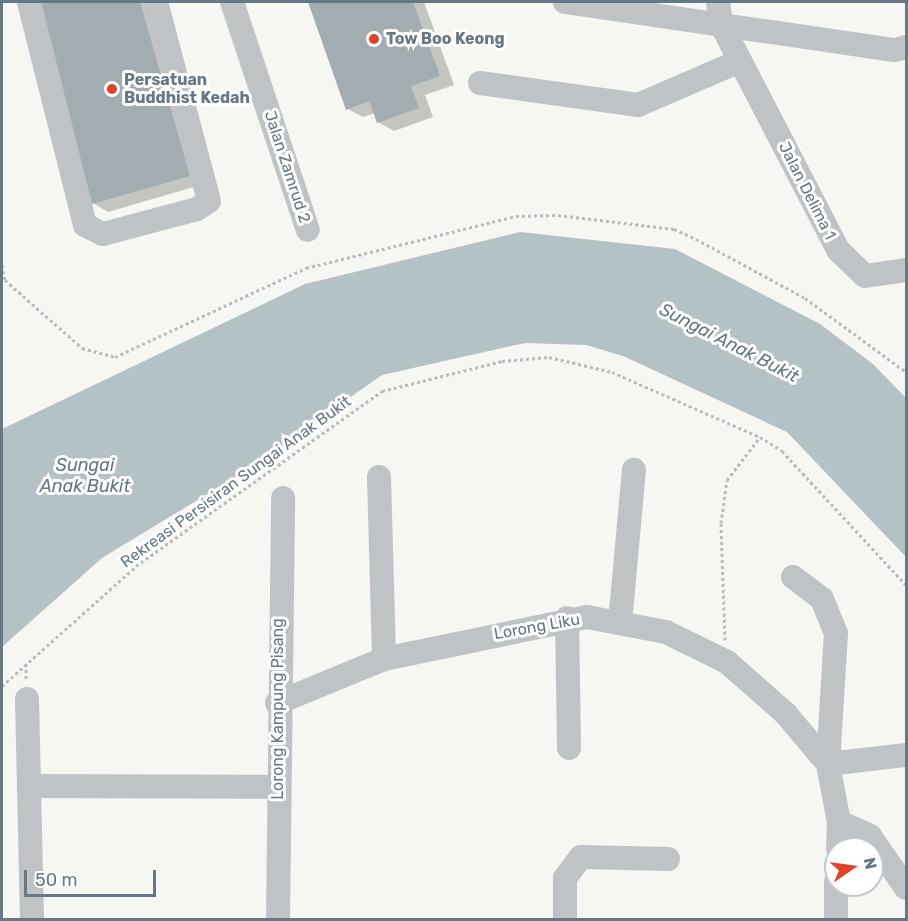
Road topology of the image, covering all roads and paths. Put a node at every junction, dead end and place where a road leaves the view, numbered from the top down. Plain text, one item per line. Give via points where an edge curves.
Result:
1 (29, 2) edge
2 (156, 2) edge
3 (232, 2) edge
4 (565, 2) edge
5 (719, 13) edge
6 (906, 47) edge
7 (740, 61) junction
8 (480, 83) dead end
9 (308, 230) dead end
10 (2, 265) edge
11 (906, 270) edge
12 (906, 372) edge
13 (760, 437) junction
14 (634, 470) dead end
15 (379, 477) dead end
16 (283, 498) dead end
17 (793, 578) dead end
18 (906, 585) edge
19 (567, 618) junction
20 (620, 623) junction
21 (384, 659) junction
22 (727, 662) junction
23 (2, 686) edge
24 (27, 699) dead end
25 (277, 703) junction
26 (569, 748) dead end
27 (906, 755) edge
28 (828, 764) junction
29 (29, 786) junction
30 (278, 787) junction
31 (839, 822) junction
32 (838, 837) edge
33 (668, 858) dead end
34 (906, 888) edge
35 (836, 897) edge
36 (32, 920) edge
37 (278, 920) edge
38 (565, 920) edge
39 (836, 920) edge

1 - 2 street via 85,225 103,234 196,209 209,201
3 - 9 street, Jalan Zamrud 2
4 - 5 street
5 - 6 street via 895,50
5 - 7 street
7 - 8 street via 638,105
7 - 11 street, Jalan Delima 1 via 838,250 865,276
10 - 12 path via 5,280 82,348 115,357 306,268 516,216 570,216 674,229 696,239 805,298
13 - 18 path, Rekreasi Persisiran Sungai Anak Bukit via 782,451
13 - 22 path via 727,480 721,523
13 - 23 path, Rekreasi Persisiran Sungai Anak Bukit via 612,372 549,357 502,361 382,390 136,566
14 - 20 street
15 - 21 street
16 - 25 street, Lorong Kampung Pisang
17 - 28 street via 822,599 836,633
19 - 20 street, Lorong Liku
19 - 21 street, Lorong Liku
19 - 26 street
20 - 22 street, Lorong Liku via 687,639
21 - 25 street, Lorong Liku
22 - 28 street, Lorong Liku via 786,714
24 - 29 street
25 - 30 street, Lorong Kampung Pisang
27 - 28 street
28 - 31 street
29 - 30 street
29 - 36 street
30 - 37 street, Lorong Kampung Pisang
31 - 32 street
31 - 34 street via 870,836
33 - 38 street via 581,857 565,878
35 - 39 street

